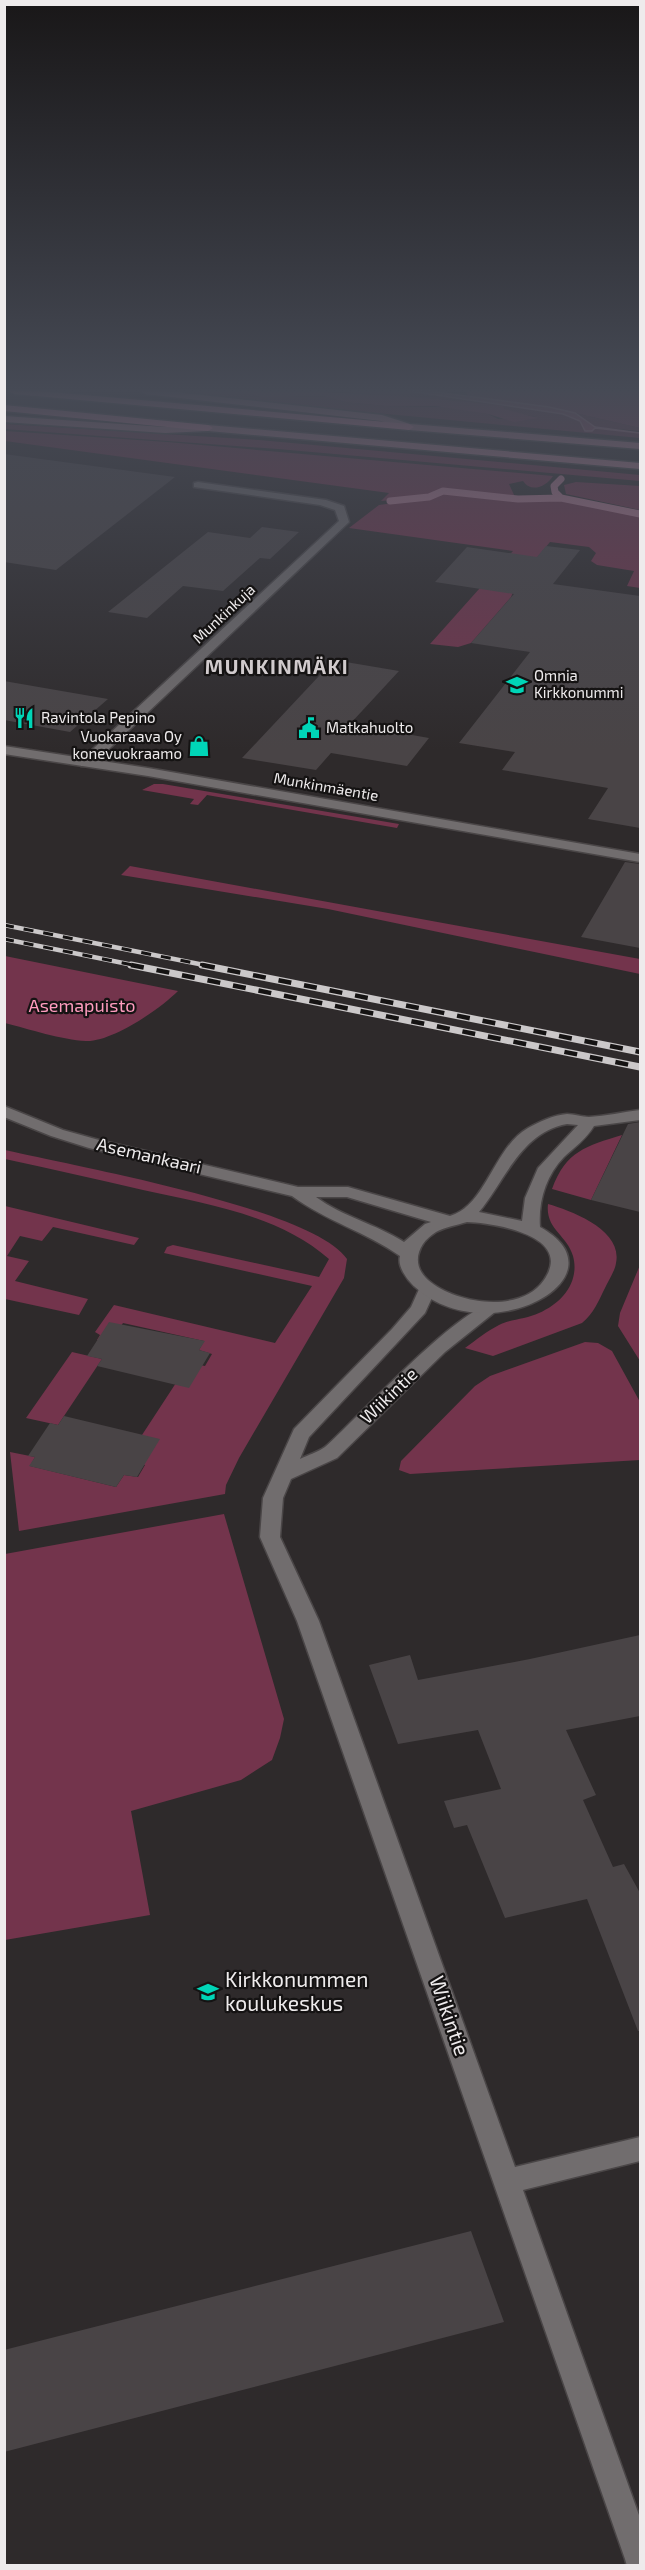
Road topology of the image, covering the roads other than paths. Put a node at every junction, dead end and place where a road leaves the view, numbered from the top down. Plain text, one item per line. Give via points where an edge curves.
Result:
1 (341, 511) edge
2 (4, 750) edge
3 (86, 763) junction
4 (640, 858) edge
5 (4, 1111) edge
6 (640, 1115) edge
7 (588, 1122) junction
8 (298, 1192) junction
9 (466, 1217) junction
10 (447, 1221) junction
11 (531, 1228) junction
12 (408, 1253) junction
13 (426, 1291) junction
14 (491, 1308) junction
15 (282, 1475) junction
16 (640, 2149) edge
17 (507, 2181) junction
18 (640, 2559) edge

1 - 3 street, Munkinkuja via 344,522
2 - 3 street, Munkinmäentie
3 - 4 street, Munkinmäentie
5 - 8 street, Asemankaari via 96,1144
6 - 7 street
7 - 9 street via 555,1121 531,1133 513,1148 487,1192
7 - 11 street via 582,1135 560,1153 543,1175 529,1213
8 - 10 street, Asemankaari via 348,1192
8 - 12 street, Asemankaari via 321,1209 383,1236
9 - 10 street
9 - 11 street via 511,1221
10 - 12 street via 421,1234
11 - 14 street via 544,1237 558,1260 553,1282 528,1300
12 - 13 street via 414,1279
13 - 14 street via 456,1304
13 - 15 street, Wiikintie via 419,1309 399,1333 301,1434
14 - 15 street, Wiikintie via 438,1348 330,1453
15 - 17 street, Wiikintie via 273,1498 270,1537 308,1621
16 - 17 street
17 - 18 street, Wiikintie

